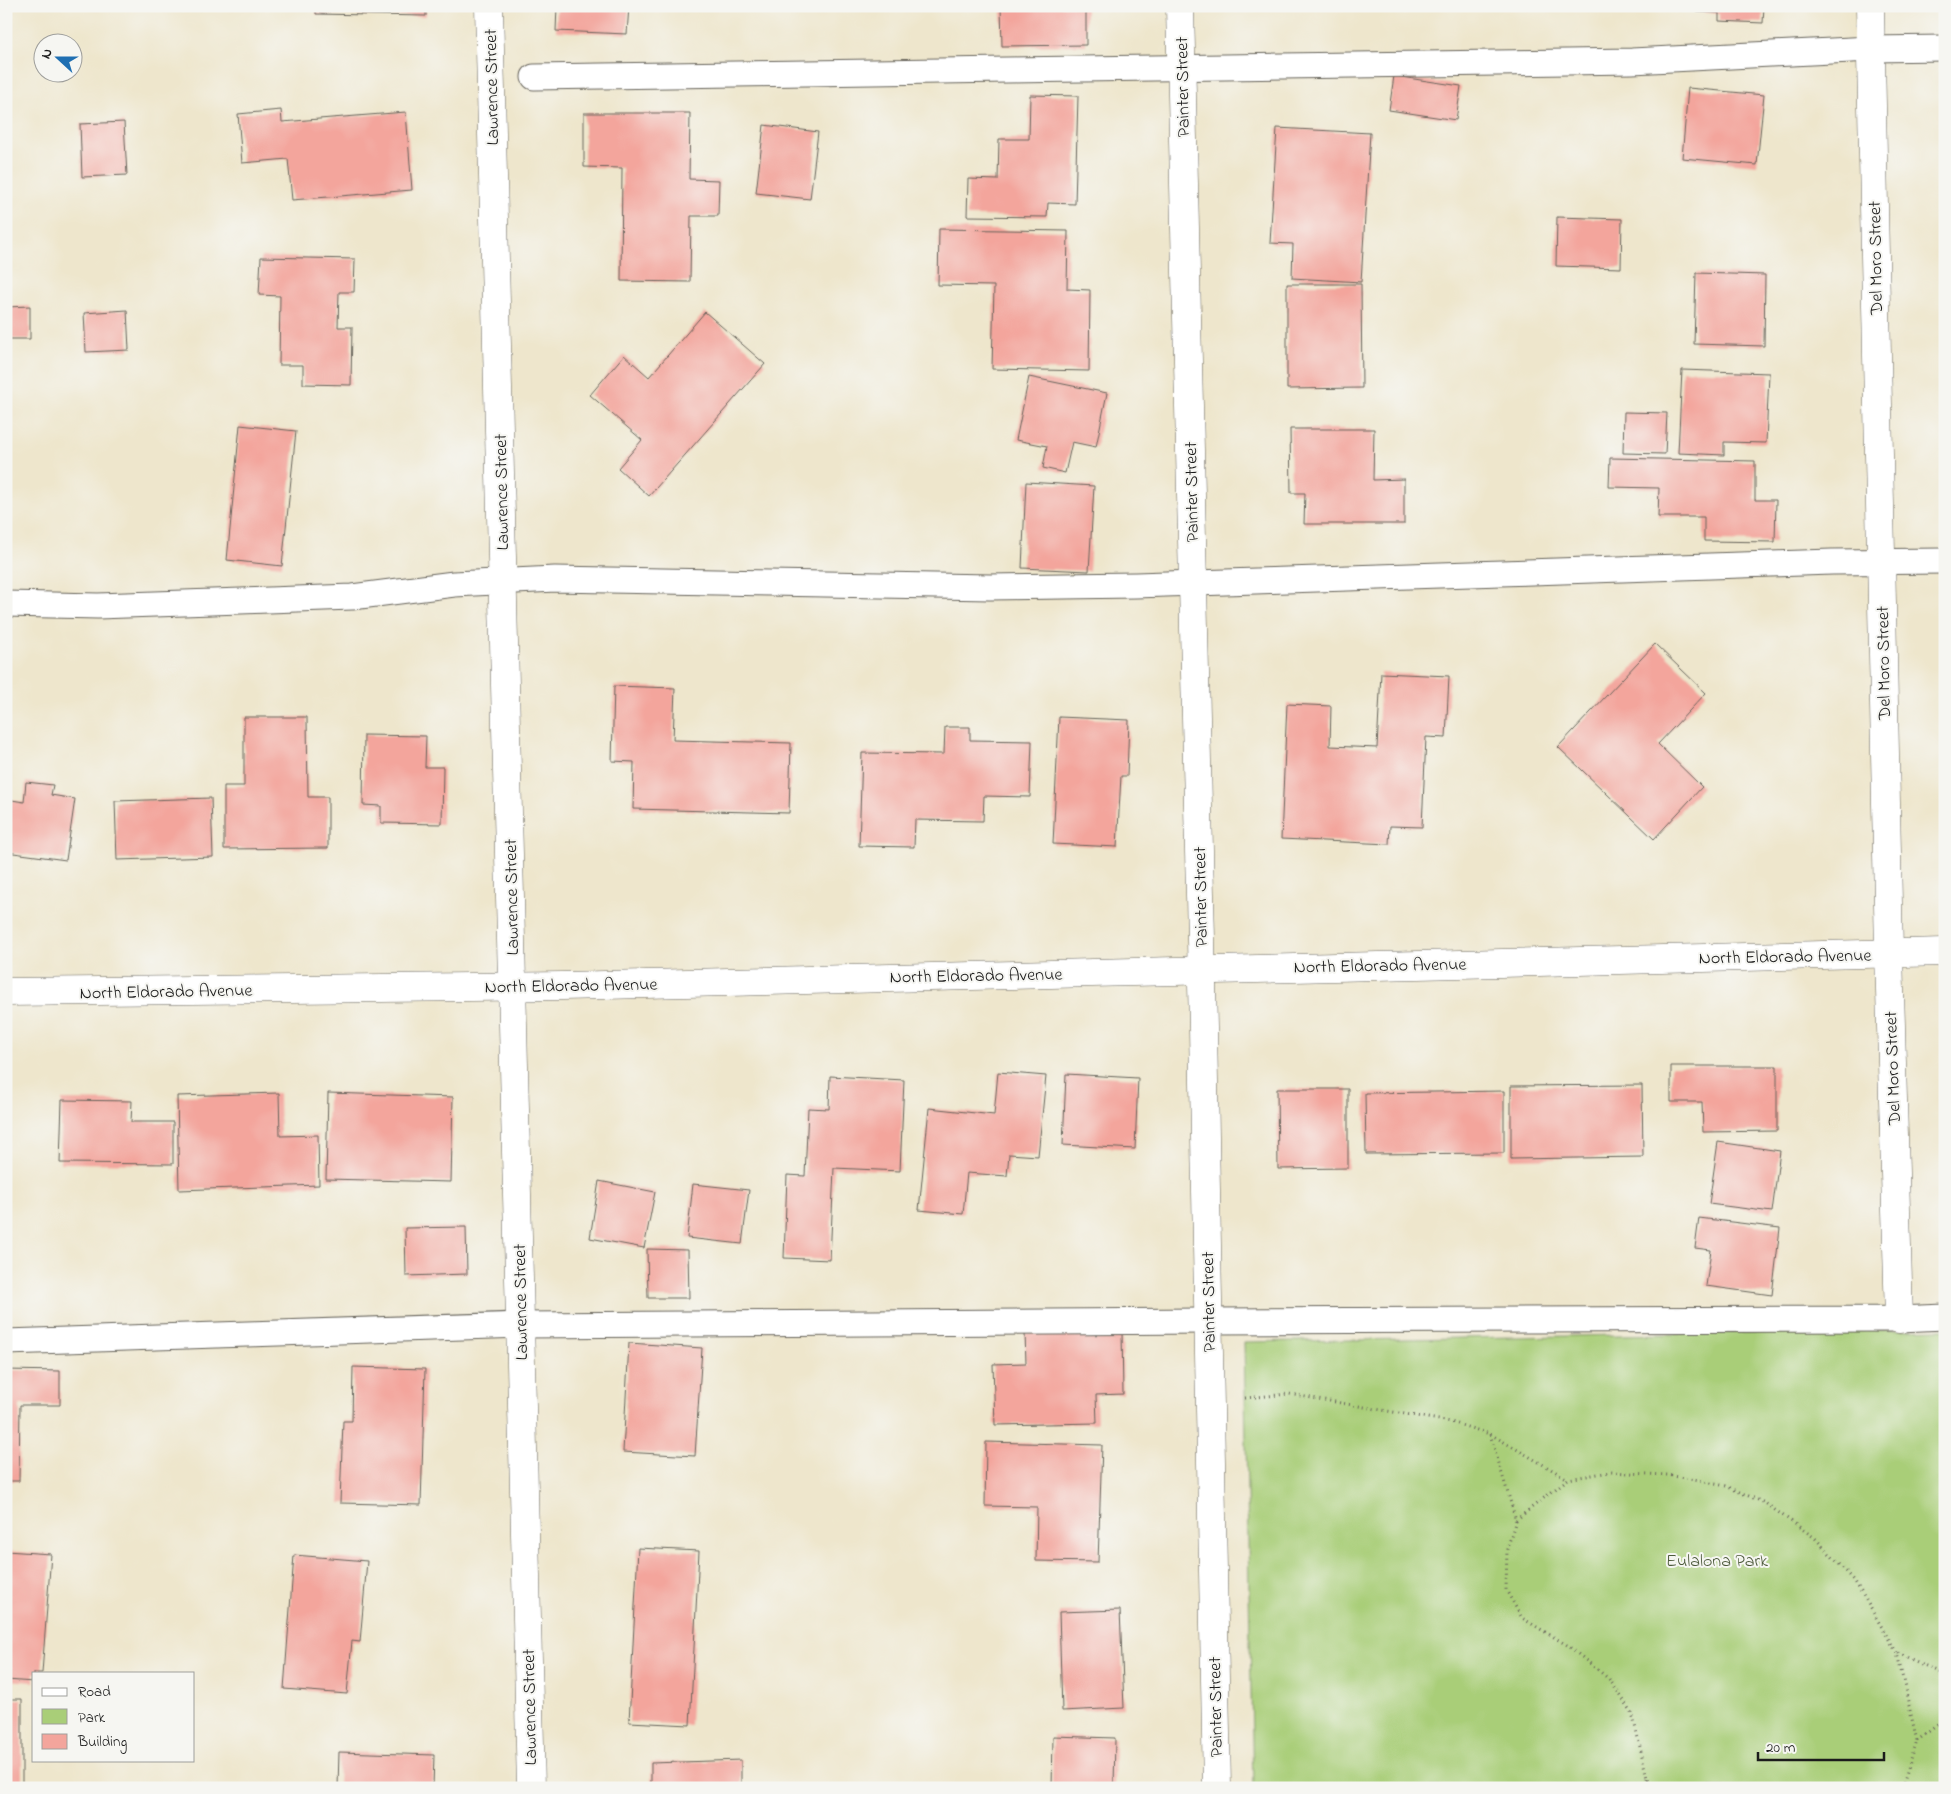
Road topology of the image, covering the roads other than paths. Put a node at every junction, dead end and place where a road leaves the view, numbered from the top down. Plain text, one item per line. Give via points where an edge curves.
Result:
1 (489, 6) edge
2 (1180, 6) edge
3 (1870, 6) edge
4 (1945, 48) edge
5 (1871, 49) junction
6 (1181, 67) junction
7 (534, 77) dead end
8 (1945, 560) edge
9 (1881, 561) junction
10 (503, 582) junction
11 (1193, 582) junction
12 (6, 604) edge
13 (1945, 952) edge
14 (1889, 953) junction
15 (1201, 970) junction
16 (513, 987) junction
17 (6, 992) edge
18 (1945, 1317) edge
19 (1899, 1319) junction
20 (1208, 1320) junction
21 (520, 1326) junction
22 (6, 1342) edge
23 (531, 1788) edge
24 (1217, 1788) edge

1 - 10 street, Lawrence Street
2 - 6 street, Painter Street
3 - 5 street, Del Moro Street
4 - 5 lane
5 - 6 lane via 1632,61
5 - 9 street, Del Moro Street
6 - 7 lane
6 - 11 street, Painter Street
8 - 9 lane
9 - 11 lane
9 - 14 street, Del Moro Street
10 - 11 lane via 555,579 990,587
10 - 12 lane via 454,584 352,597 98,606
10 - 16 street, Lawrence Street
11 - 15 street, Painter Street
13 - 14 street, North Eldorado Avenue
14 - 15 street, North Eldorado Avenue
14 - 19 street, Del Moro Street
15 - 16 street, North Eldorado Avenue
15 - 20 street, Painter Street
16 - 17 street, North Eldorado Avenue
16 - 21 street, Lawrence Street
18 - 19 lane
19 - 20 lane
20 - 21 lane
20 - 24 street, Painter Street
21 - 22 lane
21 - 23 street, Lawrence Street

